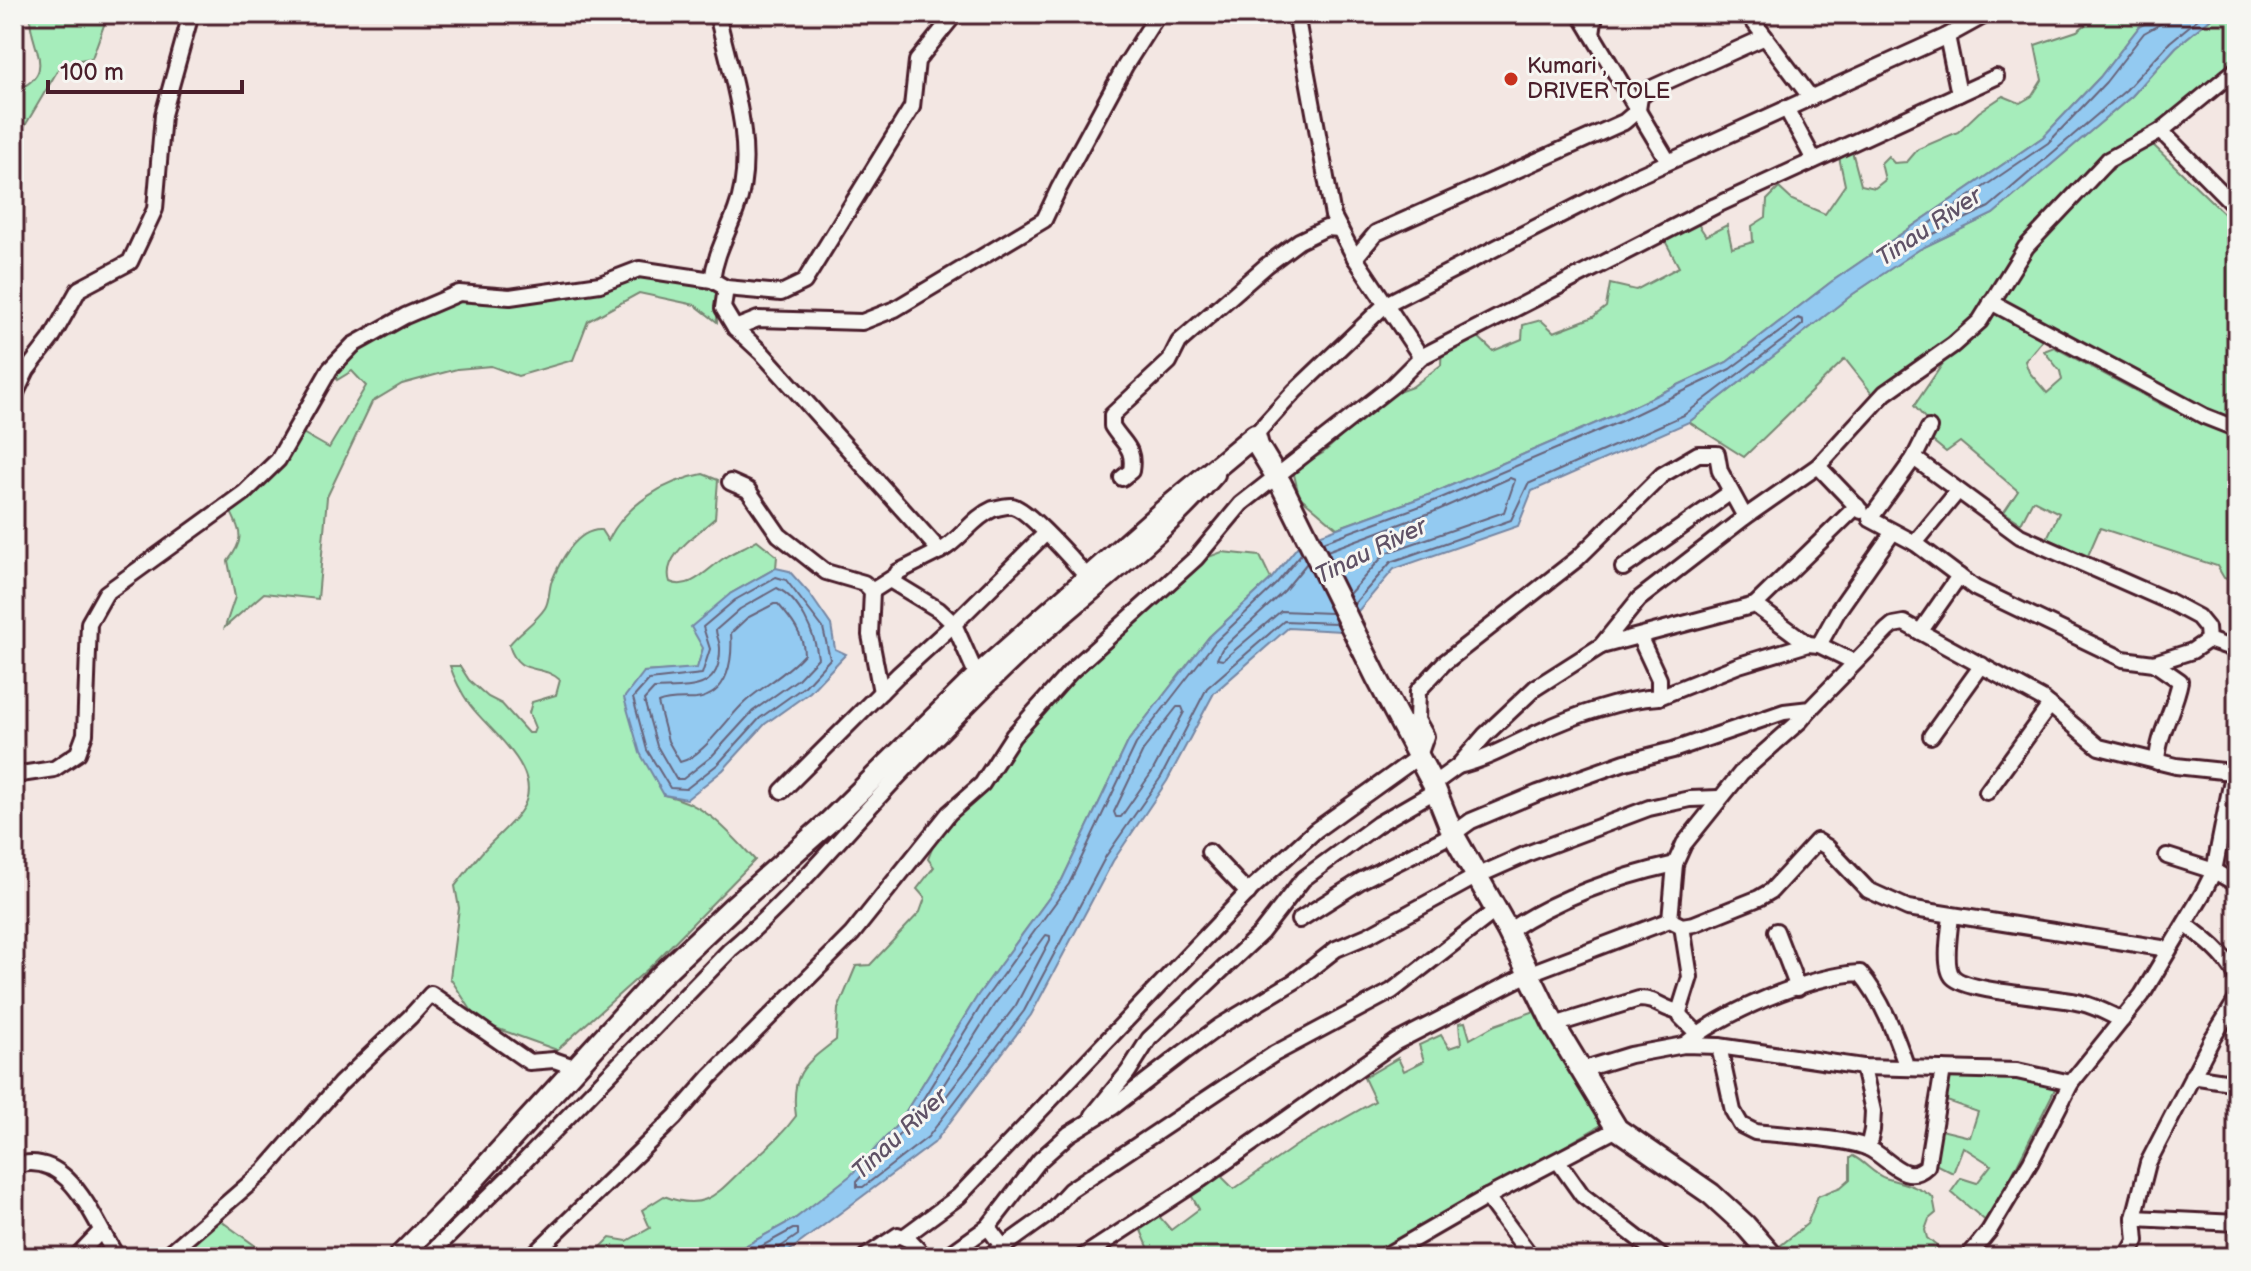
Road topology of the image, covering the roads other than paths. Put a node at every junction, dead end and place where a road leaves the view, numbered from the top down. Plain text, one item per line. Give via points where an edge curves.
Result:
1 (191, 14) edge
2 (717, 14) edge
3 (955, 14) edge
4 (1158, 14) edge
5 (1296, 14) edge
6 (1580, 14) edge
7 (1595, 14) edge
8 (1748, 14) edge
9 (1987, 14) edge
10 (1592, 34) junction
11 (1947, 36) junction
12 (1765, 37) junction
13 (2237, 69) edge
14 (1996, 77) dead end
15 (1959, 94) junction
16 (1811, 98) junction
17 (1786, 108) junction
18 (1638, 110) junction
19 (2161, 131) junction
20 (1814, 160) junction
21 (1668, 161) junction
22 (2237, 208) edge
23 (1340, 229) junction
24 (1355, 258) junction
25 (712, 280) junction
26 (726, 288) junction
27 (1991, 302) junction
28 (1386, 304) junction
29 (735, 328) junction
30 (1421, 357) junction
31 (14, 397) edge
32 (1929, 428) dead end
33 (2237, 429) edge
34 (1255, 435) junction
35 (1914, 458) junction
36 (1219, 464) junction
37 (1818, 466) junction
38 (1122, 478) dead end
39 (1278, 480) junction
40 (730, 482) dead end
41 (1958, 491) junction
42 (1731, 492) junction
43 (1857, 506) junction
44 (1745, 517) junction
45 (1870, 519) junction
46 (1893, 532) junction
47 (1046, 533) junction
48 (1915, 543) junction
49 (940, 551) junction
50 (1623, 568) dead end
51 (1959, 576) junction
52 (894, 577) junction
53 (1088, 578) junction
54 (872, 591) junction
55 (1755, 605) junction
56 (954, 624) junction
57 (1920, 632) junction
58 (1640, 638) junction
59 (2208, 640) junction
60 (1814, 644) junction
61 (1601, 646) junction
62 (2237, 650) edge
63 (2192, 651) junction
64 (1854, 662) junction
65 (2154, 663) junction
66 (1982, 665) junction
67 (977, 676) junction
68 (2180, 681) junction
69 (881, 692) junction
70 (1659, 697) junction
71 (2050, 705) junction
72 (1810, 709) junction
73 (1931, 736) dead end
74 (2237, 754) edge
75 (1419, 756) junction
76 (2157, 762) junction
77 (1458, 766) junction
78 (2232, 772) junction
79 (14, 775) edge
80 (1434, 787) junction
81 (782, 791) dead end
82 (1987, 792) dead end
83 (1719, 798) junction
84 (1453, 834) junction
85 (1209, 852) dead end
86 (2167, 856) dead end
87 (1675, 864) junction
88 (2214, 871) junction
89 (1477, 876) junction
90 (2237, 884) edge
91 (1248, 893) junction
92 (1496, 910) junction
93 (1951, 916) junction
94 (1299, 920) dead end
95 (1676, 923) junction
96 (2185, 924) junction
97 (1508, 931) junction
98 (1776, 931) dead end
99 (2168, 949) junction
100 (1530, 973) junction
101 (2237, 977) edge
102 (1798, 988) junction
103 (2237, 999) edge
104 (1679, 1012) junction
105 (2122, 1020) junction
106 (1554, 1025) junction
107 (1698, 1034) junction
108 (1684, 1045) junction
109 (1719, 1046) junction
110 (1863, 1067) junction
111 (577, 1068) junction
112 (1907, 1068) junction
113 (1943, 1069) junction
114 (1581, 1070) junction
115 (2192, 1076) junction
116 (2071, 1083) junction
117 (2237, 1083) edge
118 (1085, 1124) junction
119 (1617, 1129) junction
120 (1868, 1148) junction
121 (1558, 1161) junction
122 (14, 1166) edge
123 (1487, 1197) junction
124 (2134, 1218) junction
125 (2237, 1223) edge
126 (988, 1227) junction
127 (100, 1232) junction
128 (905, 1236) junction
129 (1002, 1246) junction
130 (1529, 1254) dead end
131 (76, 1257) edge
132 (117, 1257) edge
133 (165, 1257) edge
134 (399, 1257) edge
135 (427, 1257) edge
136 (531, 1257) edge
137 (865, 1257) edge
138 (925, 1257) edge
139 (946, 1257) edge
140 (989, 1257) edge
141 (1082, 1257) edge
142 (1383, 1257) edge
143 (1662, 1257) edge
144 (1773, 1257) edge
145 (1968, 1257) edge
146 (2127, 1257) edge

1 - 31 street via 163,115 155,209 130,262 79,289
2 - 25 street via 737,88 744,158 736,210 719,246
3 - 26 street via 917,61 912,107 804,282 781,293
4 - 29 street via 1117,79 1044,220 895,309 862,322 758,319
5 - 23 street via 1333,216
6 - 10 street
7 - 10 street
8 - 12 street
9 - 11 street
10 - 18 street
11 - 15 street
11 - 16 street
12 - 16 street
12 - 18 street via 1652,88 1640,97
13 - 19 street
14 - 15 street
15 - 20 street
16 - 17 street
17 - 20 street
17 - 21 street
18 - 21 street
18 - 24 street via 1624,122 1376,233
19 - 22 street
19 - 27 street via 2108,160 2026,247
20 - 30 street
21 - 28 street
23 - 24 street
23 - 38 street via 1326,228 1299,241 1267,265 1179,342 1169,362 1112,415 1112,426 1133,457 1131,471
24 - 28 street
25 - 26 street
25 - 79 street via 639,269 600,284 510,297 459,293 353,345 330,369 278,460 244,493 106,593 89,623 85,734 78,753 54,769
26 - 29 street via 723,308
27 - 33 street
27 - 37 street via 1980,321 1953,345 1885,393
28 - 30 street
28 - 34 street
29 - 49 street
30 - 39 street
32 - 35 street
34 - 36 street
34 - 39 street
35 - 41 street
35 - 45 street
36 - 53 street
36 - 135 street via 1220,473 1192,504 1034,642 932,741 768,918 711,969
37 - 43 street
37 - 44 street
39 - 75 street
39 - 136 street via 1241,504 1196,558 1071,671 852,934
40 - 54 street via 748,490 779,535 826,572 864,583
41 - 48 street
41 - 59 street via 2020,536 2198,617
42 - 44 street
42 - 50 street
42 - 75 street via 1717,454 1698,454 1662,475 1577,559 1444,663 1418,691 1417,720 1426,736
43 - 45 street
43 - 55 street
44 - 61 street via 1639,599
45 - 46 street
46 - 48 street
46 - 60 street
47 - 49 street via 1012,506 992,510
47 - 53 street
47 - 56 street
48 - 51 street
49 - 52 street
51 - 57 street
51 - 65 street via 2123,659
52 - 54 street
52 - 56 street via 893,582
53 - 67 street
54 - 69 street via 870,635
55 - 58 street
55 - 60 street
56 - 67 street
56 - 69 street
57 - 64 street via 1904,623 1893,625
57 - 66 street
58 - 61 street
58 - 70 street via 1659,679
59 - 62 street
59 - 63 street
60 - 64 street
60 - 70 street via 1739,665
61 - 77 street via 1535,688
63 - 65 street
63 - 68 street
64 - 72 street
65 - 68 street
66 - 71 street
66 - 73 street
67 - 111 street via 829,822 654,982
68 - 76 street via 2158,743
69 - 81 street
70 - 77 street via 1564,721 1493,756
71 - 76 street via 2099,747
71 - 82 street
72 - 83 street
72 - 84 street via 1784,712 1575,779 1471,821
74 - 78 street
75 - 80 street
75 - 91 street via 1316,830
76 - 78 street
77 - 80 street
78 - 88 street
80 - 84 street
80 - 118 street via 1303,879 1261,933 1149,1039
83 - 87 street
83 - 89 street via 1649,808
84 - 89 street
84 - 94 street via 1362,880
85 - 91 street
86 - 88 street
87 - 95 street
87 - 97 street via 1588,889
88 - 90 street
88 - 96 street
89 - 92 street
89 - 118 street via 1336,949
91 - 128 street via 958,1197
92 - 97 street
92 - 129 street via 1392,991 1274,1054 1070,1190 1046,1216
93 - 95 street via 1908,908 1868,890 1817,841 1771,891 1713,918
93 - 99 street
93 - 105 street via 1948,955 1953,978 1971,986 2083,1003
95 - 100 street
95 - 104 street via 1690,977
96 - 99 street
96 - 101 street via 2224,957
97 - 100 street
98 - 102 street
99 - 105 street via 2158,972
100 - 106 street
100 - 141 street via 1396,1042
102 - 107 street
102 - 112 street via 1860,973
103 - 115 street
104 - 106 street via 1665,1010 1652,999 1639,999
104 - 107 street
105 - 116 street
106 - 114 street
107 - 108 street
108 - 109 street
108 - 114 street
109 - 110 street
109 - 120 street via 1741,1125 1755,1132
110 - 112 street
110 - 120 street via 1873,1111
111 - 133 street via 554,1060 529,1062 431,994 340,1084 264,1171
111 - 134 street
112 - 113 street
113 - 116 street via 2017,1071
113 - 120 street via 1927,1166 1909,1174
114 - 119 street
115 - 117 street
115 - 124 street via 2148,1163
116 - 145 street via 2031,1161
118 - 126 street via 1040,1160
119 - 121 street
119 - 144 street via 1711,1194
121 - 123 street
121 - 143 street via 1582,1195
122 - 127 street via 35,1163 61,1172 81,1195
123 - 130 street
123 - 142 street
124 - 125 street
124 - 146 street via 2136,1241
126 - 129 street
126 - 139 street
127 - 131 street
127 - 132 street
128 - 137 street via 898,1235
128 - 138 street
129 - 140 street

